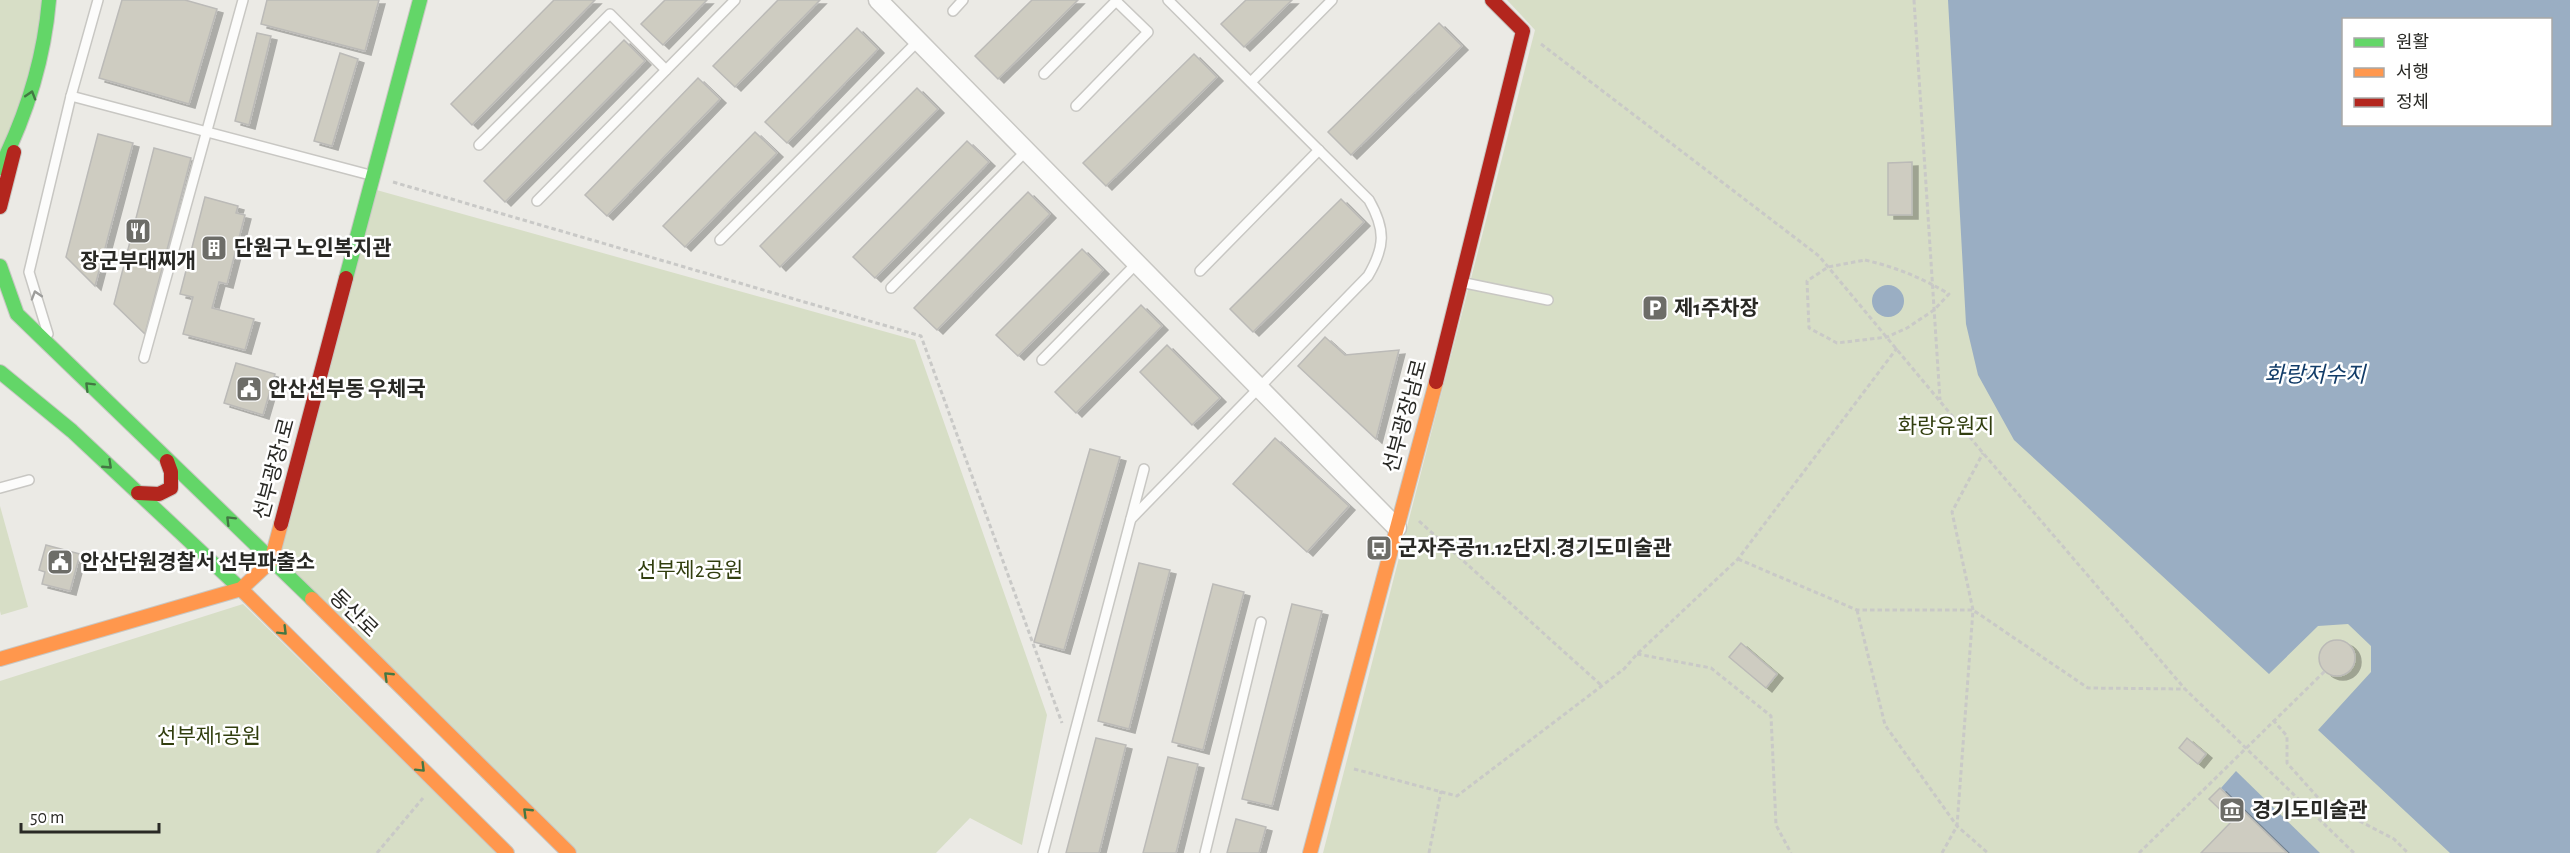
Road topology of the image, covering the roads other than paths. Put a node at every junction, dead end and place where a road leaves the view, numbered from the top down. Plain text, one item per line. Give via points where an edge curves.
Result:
1 (59, 0) edge
2 (98, 0) edge
3 (243, 0) edge
4 (420, 0) edge
5 (735, 0) edge
6 (878, 0) edge
7 (963, 0) edge
8 (1168, 0) edge
9 (1332, 0) edge
10 (1492, 0) edge
11 (1117, 1) edge
12 (49, 7) edge
13 (953, 10) dead end
14 (918, 41) junction
15 (666, 70) junction
16 (1044, 75) dead end
17 (1251, 82) junction
18 (71, 96) junction
19 (1076, 106) dead end
20 (207, 132) junction
21 (18, 135) junction
22 (479, 145) dead end
23 (1319, 150) junction
24 (1026, 151) junction
25 (0, 168) edge
26 (374, 176) junction
27 (537, 201) dead end
28 (0, 207) edge
29 (720, 240) dead end
30 (1137, 263) junction
31 (0, 266) edge
32 (1200, 271) dead end
33 (1462, 283) junction
34 (891, 288) dead end
35 (1548, 300) dead end
36 (53, 351) junction
37 (144, 358) dead end
38 (1042, 360) dead end
39 (0, 372) edge
40 (0, 383) edge
41 (1260, 388) junction
42 (24, 391) junction
43 (167, 461) junction
44 (1144, 469) dead end
45 (29, 480) dead end
46 (0, 488) edge
47 (138, 493) junction
48 (1131, 519) junction
49 (1397, 528) junction
50 (272, 561) junction
51 (241, 589) junction
52 (1261, 621) dead end
53 (0, 659) edge
54 (507, 853) edge
55 (569, 853) edge
56 (1043, 853) edge
57 (1205, 853) edge
58 (1310, 853) edge

1 - 12 lane
2 - 18 lane
3 - 20 lane
4 - 26 street, 선부광장1로
5 - 15 lane
6 - 14 street
7 - 13 lane
8 - 17 lane
9 - 17 lane
10 - 33 street, 선부광장남로 via 1523,30
11 - 16 lane
11 - 19 lane via 1148,33
21 -> 12 street via 40,65
14 - 24 street
14 - 29 lane
15 - 22 lane via 610,14
15 - 27 lane
17 - 23 lane
18 - 20 lane
36 -> 18 lane via 29,272
20 - 26 lane
20 - 37 lane
21 - 25 street
21 - 28 street
23 - 32 lane
23 - 41 lane via 1377,214 1382,241 1378,259 1368,276
24 - 30 street
24 - 34 lane
26 - 50 street, 선부광장1로
30 - 38 lane
30 - 41 street
31 - 36 street, 동산로 via 16,314
33 - 35 lane
33 - 49 street, 선부광장남로
43 -> 36 street, 동산로
39 - 42 street
40 - 42 lane
41 - 48 lane
41 - 49 street
42 -> 47 street
43 - 47 street via 171,488 157,495
50 -> 43 street, 동산로
44 - 48 lane
45 - 46 lane
47 - 51 street
48 - 56 lane
49 - 58 street, 선부광장남로
50 - 51 street
55 -> 50 street, 동산로
51 - 53 street
51 -> 54 street
52 - 57 lane

